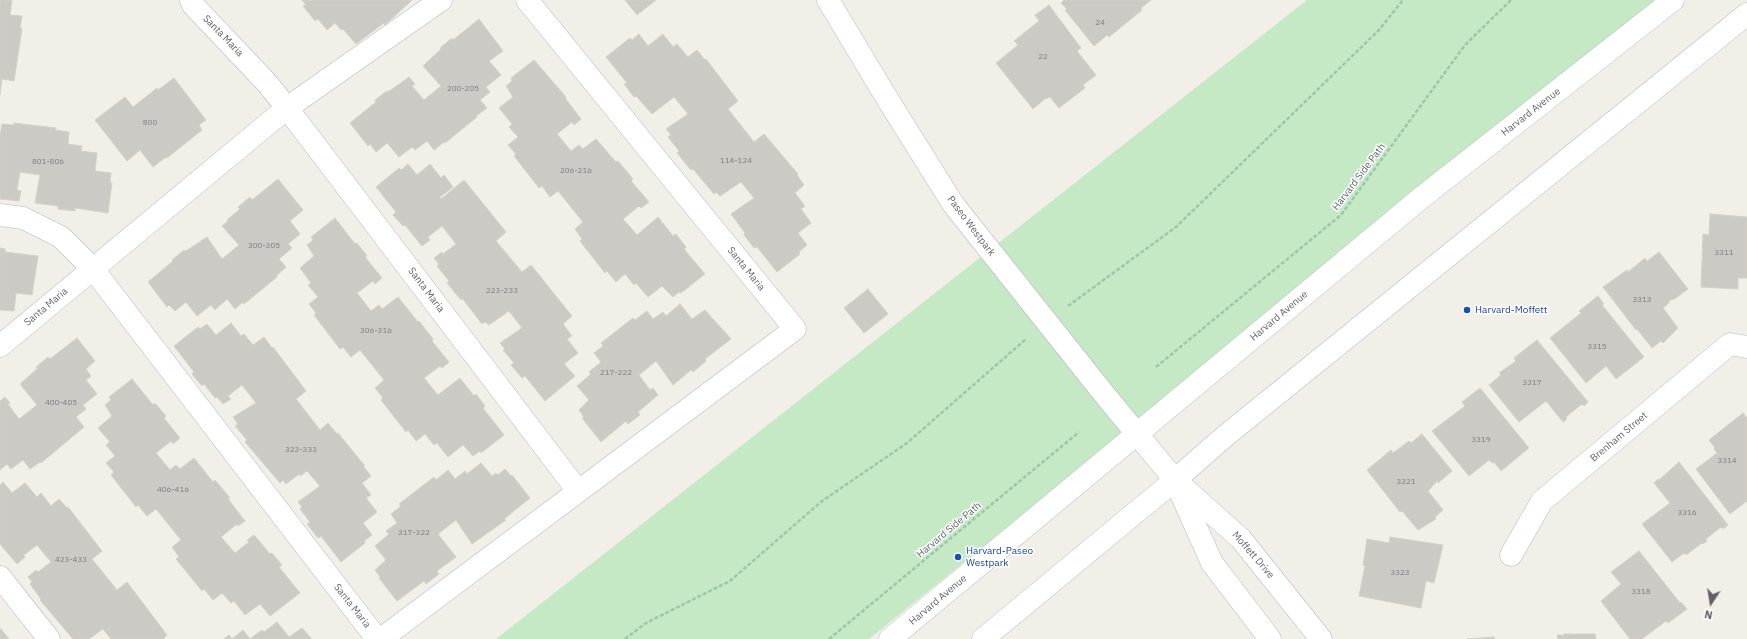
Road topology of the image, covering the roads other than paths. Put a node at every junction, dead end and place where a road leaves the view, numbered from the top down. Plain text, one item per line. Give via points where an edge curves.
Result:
1 (191, 0) edge
2 (441, 0) edge
3 (527, 0) edge
4 (828, 0) edge
5 (1673, 0) edge
6 (1747, 14) edge
7 (287, 108) junction
8 (0, 215) edge
9 (93, 269) junction
10 (0, 346) edge
11 (1747, 347) edge
12 (1138, 435) junction
13 (1175, 480) junction
14 (578, 491) junction
15 (1511, 555) dead end
16 (0, 577) edge
17 (50, 639) edge
18 (377, 639) edge
19 (382, 639) edge
20 (890, 639) edge
21 (983, 639) edge
22 (1270, 639) edge
23 (1321, 639) edge

1 - 7 street, Santa Maria
2 - 7 street, Santa Maria
3 - 14 street, Santa Maria via 795,329
4 - 12 street, Paseo Westpark via 954,204
5 - 12 street, Harvard Avenue via 1421,198
6 - 13 street via 1230,432
7 - 9 street, Santa Maria
7 - 14 street, Santa Maria
8 - 9 street, Santa Maria via 23,218 60,237
9 - 10 street, Santa Maria
9 - 18 street, Santa Maria
11 - 15 street, Brenham Street via 1730,344 1542,501
12 - 13 street, Moffett Drive
12 - 20 street, Harvard Avenue
13 - 21 street
13 - 22 street, Moffett Drive via 1212,564
13 - 23 street, Moffett Drive via 1241,539
14 - 19 street, Santa Maria
16 - 17 street

